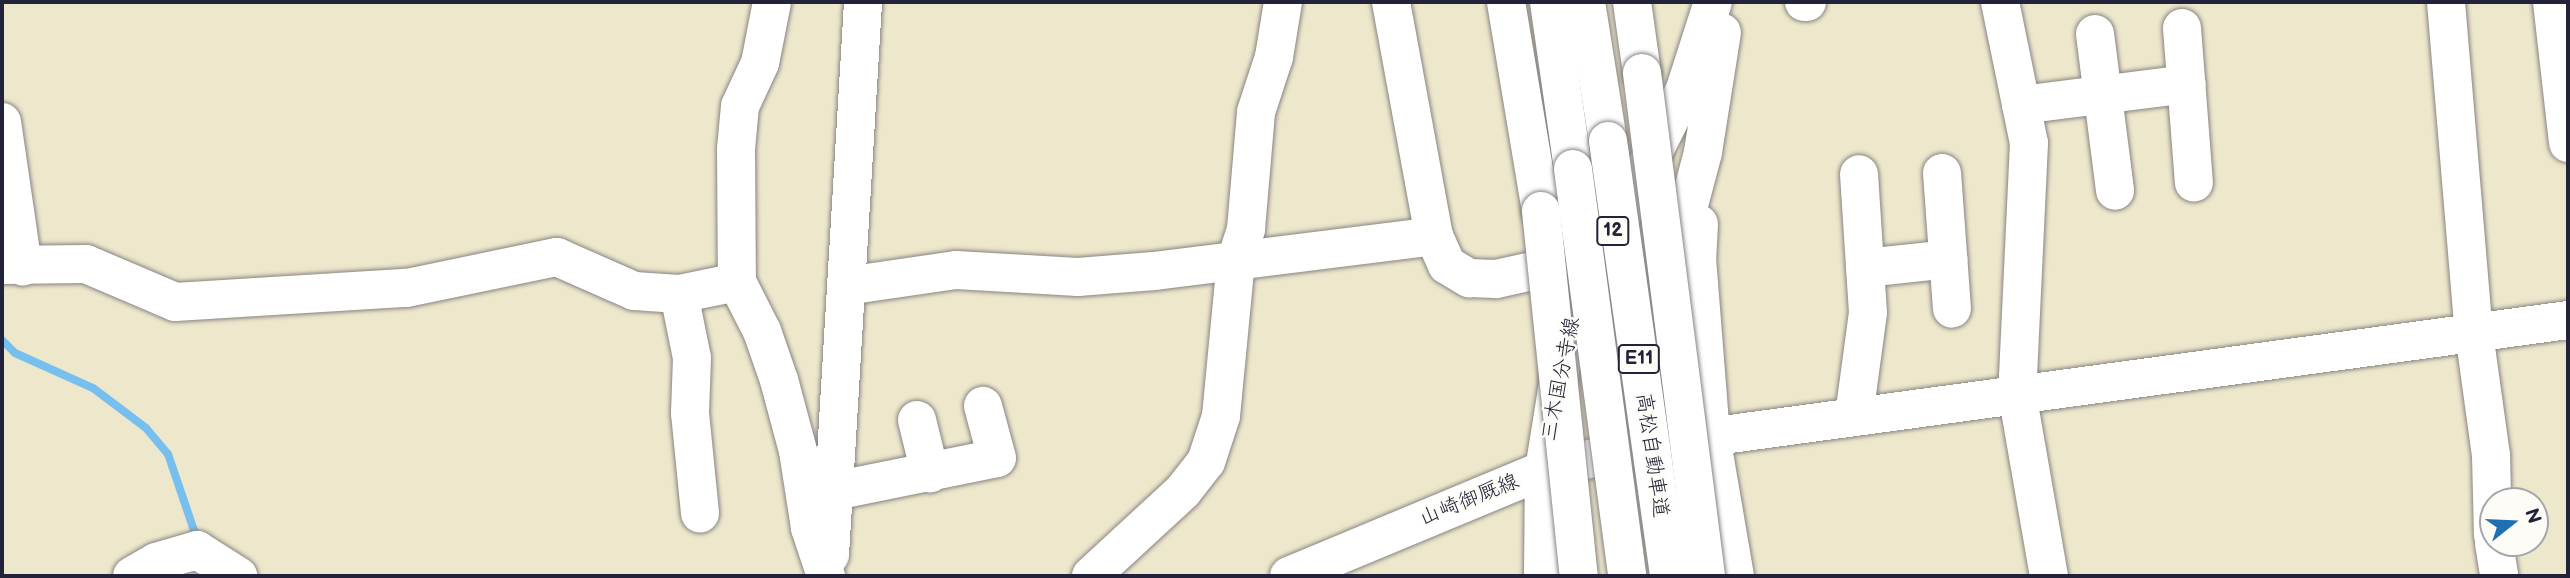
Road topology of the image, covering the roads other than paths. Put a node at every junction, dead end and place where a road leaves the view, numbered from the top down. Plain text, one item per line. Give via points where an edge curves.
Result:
1 (772, 2) edge
2 (863, 2) edge
3 (1283, 2) edge
4 (1391, 2) edge
5 (1506, 2) edge
6 (1549, 2) edge
7 (1586, 2) edge
8 (1632, 2) edge
9 (1713, 2) edge
10 (1725, 2) edge
11 (2000, 2) edge
12 (2446, 2) edge
13 (2552, 2) edge
14 (2182, 28) dead end
15 (2095, 34) dead end
16 (2187, 84) junction
17 (2104, 96) junction
18 (2021, 105) junction
19 (2, 122) edge
20 (2568, 143) edge
21 (1703, 152) junction
22 (1942, 173) dead end
23 (1859, 174) dead end
24 (2194, 183) dead end
25 (2115, 191) dead end
26 (1434, 236) junction
27 (1601, 256) junction
28 (1949, 259) junction
29 (1236, 260) junction
30 (12, 266) edge
31 (1864, 268) junction
32 (737, 282) junction
33 (846, 286) junction
34 (679, 294) junction
35 (1952, 309) dead end
36 (2568, 320) edge
37 (2474, 333) junction
38 (2017, 393) junction
39 (983, 406) dead end
40 (1854, 416) junction
41 (917, 420) dead end
42 (1711, 436) junction
43 (1656, 444) junction
44 (1544, 470) junction
45 (930, 473) junction
46 (2492, 487) edge
47 (834, 491) junction
48 (700, 514) dead end
49 (2496, 557) edge
50 (132, 576) edge
51 (238, 576) edge
52 (827, 576) edge
53 (1091, 576) edge
54 (1289, 576) edge
55 (1543, 576) edge
56 (1579, 576) edge
57 (1627, 576) edge
58 (1670, 576) edge
59 (1681, 576) edge
60 (1706, 576) edge
61 (1735, 576) edge
62 (2049, 576) edge
63 (2499, 576) edge

1 - 32 main road via 760,63 740,106
2 - 33 main road
3 - 29 main road via 1256,112 1246,229
4 - 26 main road
5 - 56 main road, bridge via 1541,211
6 - 57 main road, 高松自動車道 / E11, bridge
7 - 58 main road, 高松自動車道 / E11, bridge
8 - 60 main road, bridge
9 - 27 main road, 三木国分寺線 / 12 via 1685,89
10 - 21 main road
11 - 18 main road
12 - 37 main road
13 - 20 main road
14 - 16 main road
15 - 17 main road
16 - 17 main road
16 - 24 main road
17 - 18 main road
17 - 25 main road
18 - 38 main road via 2029,143 2029,192
19 - 30 main road
21 - 42 main road via 1697,258
21 - 43 main road via 1660,314 1651,375
22 - 28 main road
23 - 31 main road
26 - 27 main road via 1447,265 1469,278 1496,279
26 - 29 main road
27 - 44 main road, 三木国分寺線 / 12 via 1568,322
28 - 31 main road
28 - 35 main road
29 - 33 main road via 1078,277 956,270
29 - 53 main road via 1221,416 1206,462 1183,491
30 - 34 main road via 86,264 175,302 407,288 557,257 634,291
31 - 40 main road via 1868,313
32 - 34 main road
32 - 52 main road via 762,331 779,380 810,528
33 - 47 main road
34 - 48 main road via 692,358 690,413
36 - 37 main road, 山崎御厩線
37 - 38 main road, 山崎御厩線
37 - 46 main road
38 - 40 main road, 山崎御厩線
38 - 62 main road
39 - 45 main road via 998,458
40 - 42 main road, 山崎御厩線
41 - 45 main road
42 - 43 main road, 山崎御厩線
42 - 61 main road
43 - 44 main road, 山崎御厩線
43 - 59 main road
44 - 54 main road, 山崎御厩線
44 - 55 main road, 三木国分寺線 / 12
45 - 47 main road
47 - 52 main road
49 - 63 main road
50 - 51 main road via 156,562 197,550

